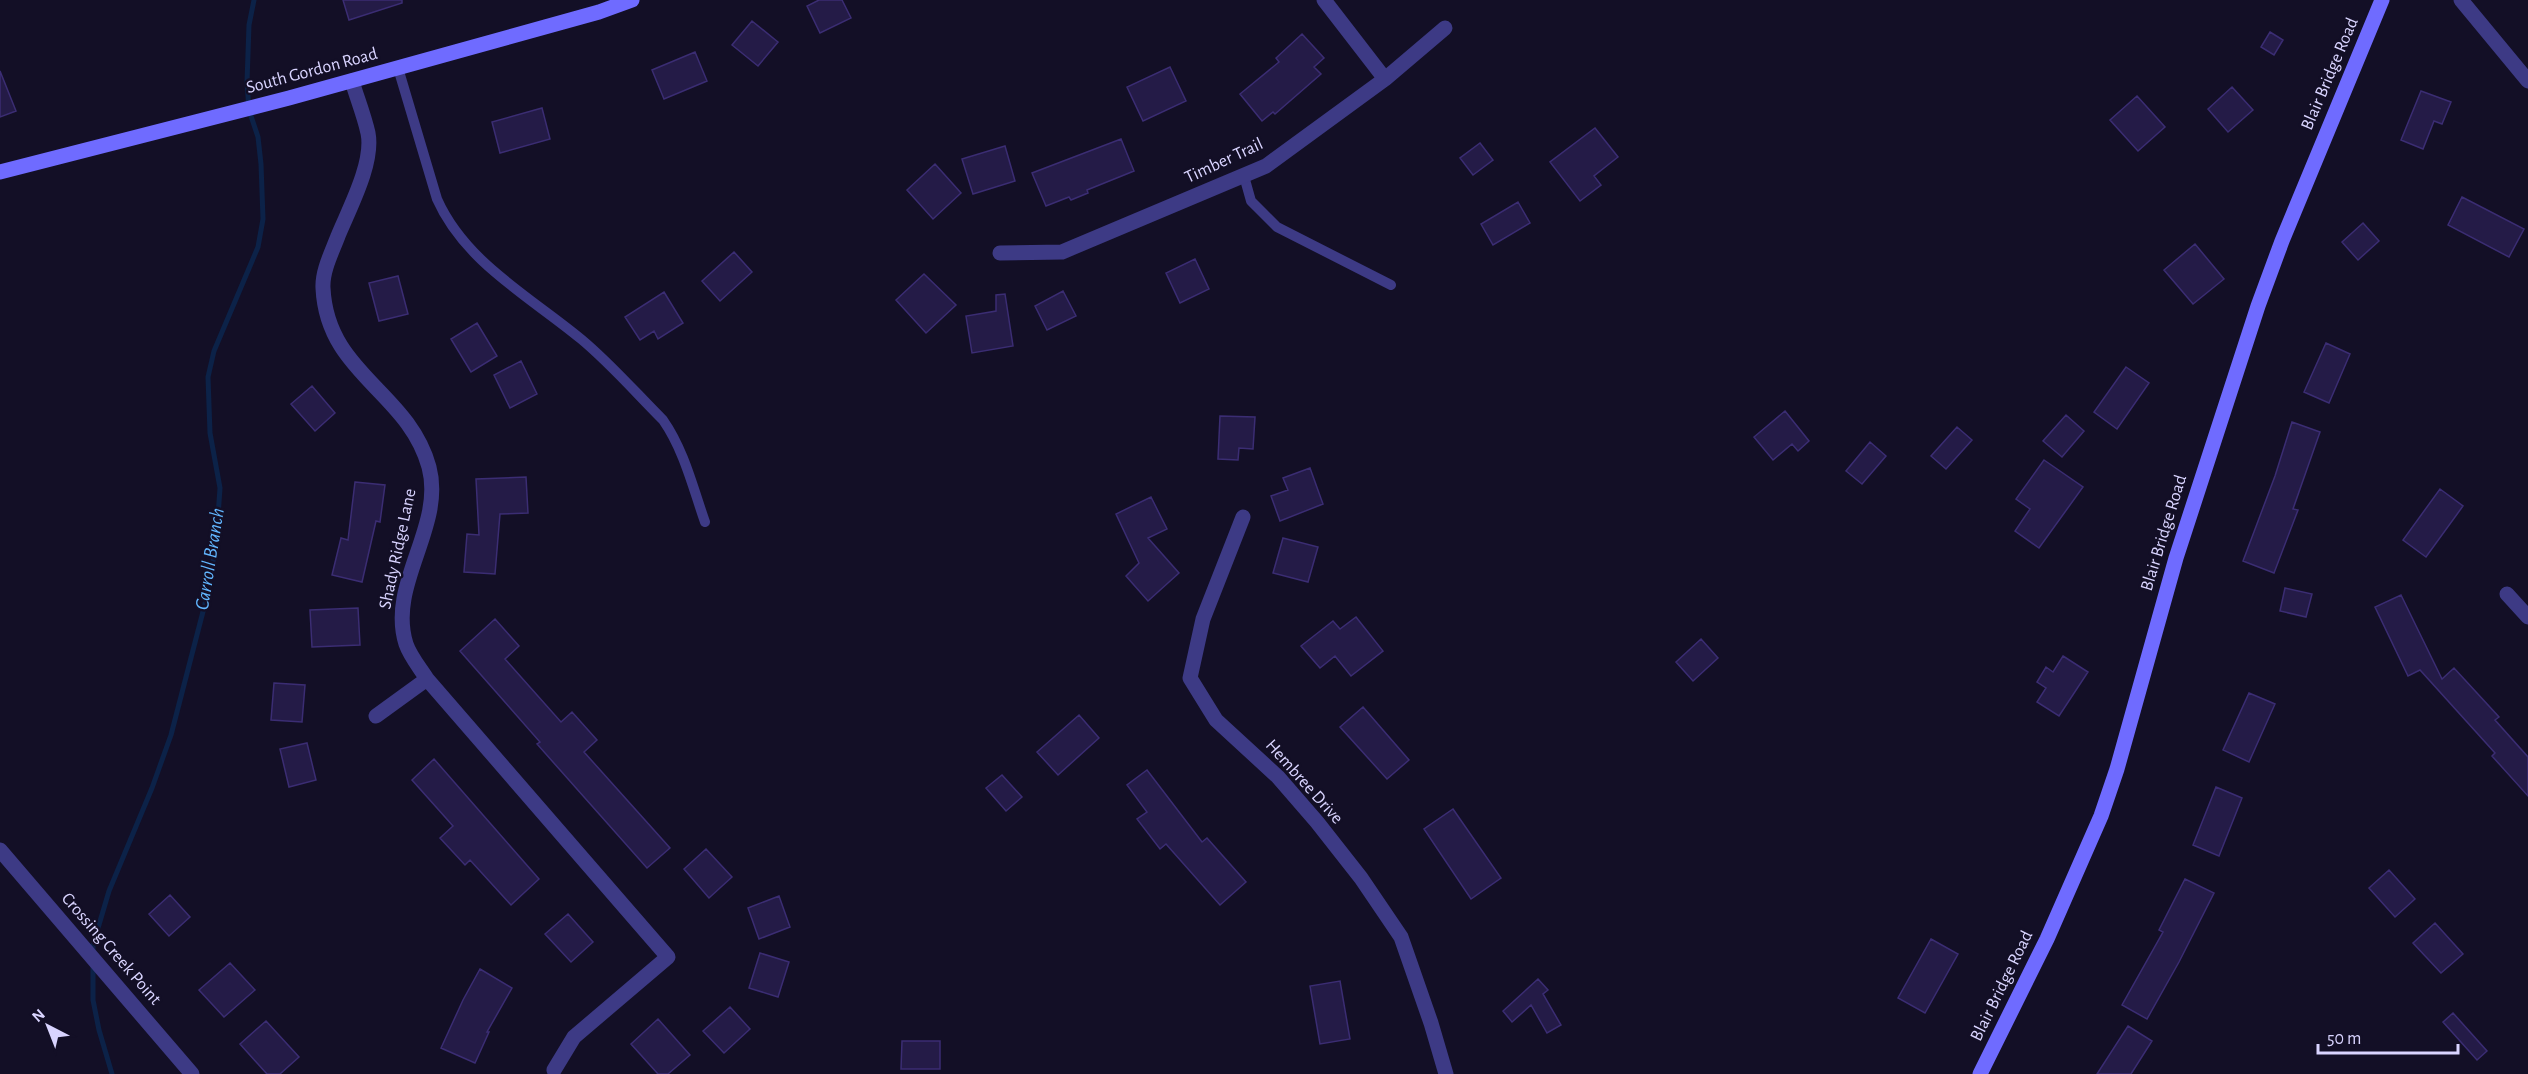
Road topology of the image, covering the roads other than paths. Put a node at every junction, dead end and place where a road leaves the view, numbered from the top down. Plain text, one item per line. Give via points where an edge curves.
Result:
1 (632, 0) edge
2 (1324, 0) edge
3 (2382, 0) edge
4 (2461, 0) edge
5 (1445, 28) dead end
6 (398, 68) junction
7 (1385, 79) junction
8 (352, 81) junction
9 (2528, 81) edge
10 (0, 172) edge
11 (1244, 176) junction
12 (1000, 253) dead end
13 (1391, 285) dead end
14 (1243, 517) dead end
15 (705, 522) dead end
16 (2508, 594) dead end
17 (2528, 617) edge
18 (427, 679) junction
19 (376, 716) dead end
20 (0, 850) edge
21 (554, 1070) dead end
22 (192, 1074) edge
23 (1446, 1074) edge
24 (1980, 1074) edge

1 - 6 street, South Gordon Road
2 - 7 street
3 - 24 street, Blair Bridge Road via 2258,306 2176,558 2101,816 2047,939
4 - 9 street
5 - 7 street, Timber Trail
6 - 8 street, South Gordon Road
6 - 15 lane via 436,199 446,219 510,286 582,339 663,420 680,450
7 - 11 street, Timber Trail via 1266,166
8 - 10 street, South Gordon Road
8 - 18 street, Shady Ridge Lane via 368,135 366,162 328,260 322,285 325,312 346,356 408,422 421,442 429,469 432,492 428,520 405,596 403,621 406,645
11 - 12 street, Timber Trail via 1062,252
11 - 13 lane via 1251,201 1277,227
14 - 23 street, Hembree Drive via 1203,619 1190,678 1216,720 1278,777 1317,822 1401,937
16 - 17 street
18 - 19 street
18 - 21 street, Shady Ridge Lane via 668,957 574,1037
20 - 22 street, Crossing Creek Point

